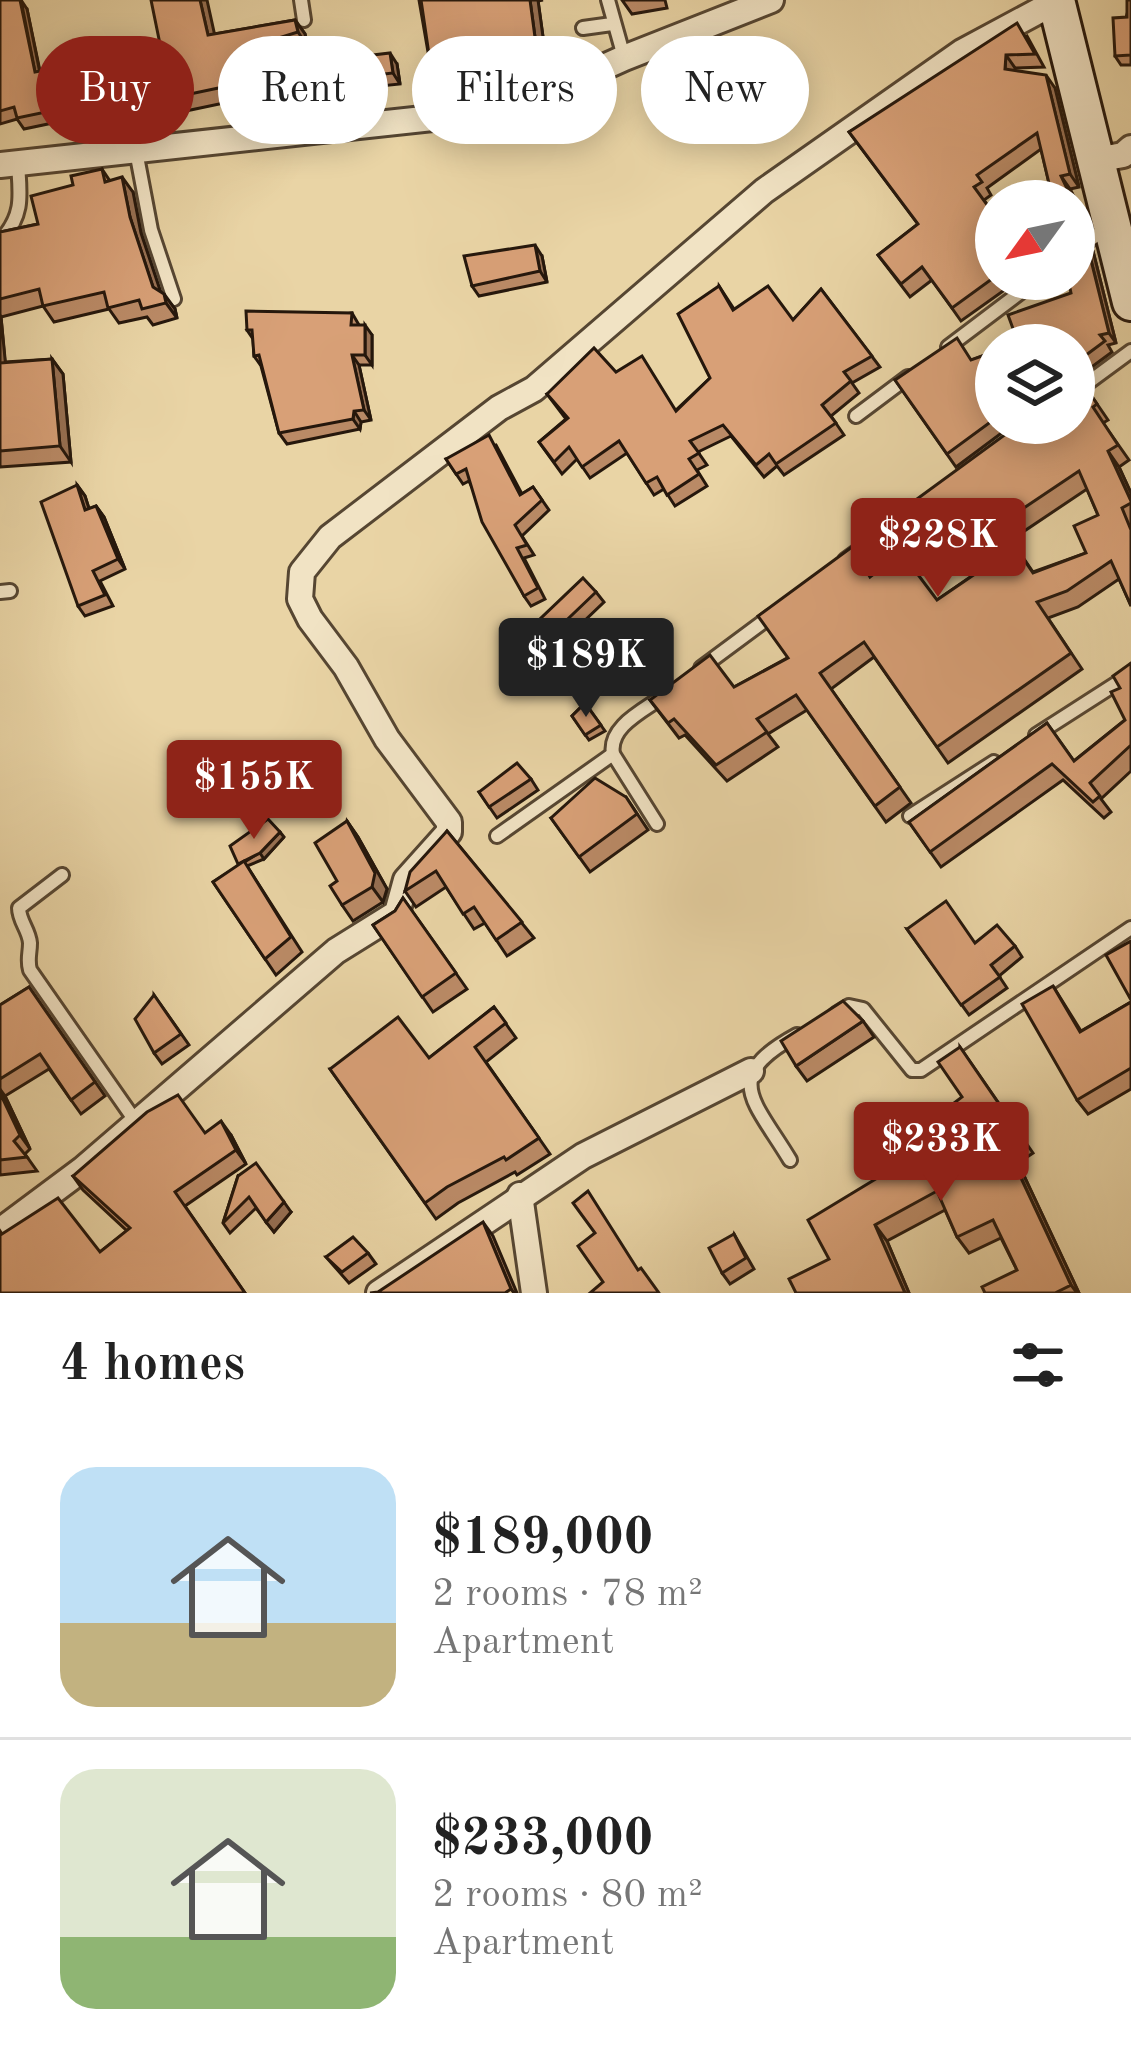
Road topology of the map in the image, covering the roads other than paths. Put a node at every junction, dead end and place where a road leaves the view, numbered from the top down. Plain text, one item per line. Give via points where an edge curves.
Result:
1 (301, 0) edge
2 (608, 0) edge
3 (771, 0) edge
4 (1057, 0) edge
5 (304, 20) dead end
6 (612, 24) junction
7 (583, 28) dead end
8 (624, 58) junction
9 (1131, 148) edge
10 (136, 151) junction
11 (1096, 160) junction
12 (9, 164) edge
13 (1112, 224) junction
14 (1095, 237) edge
15 (2, 238) edge
16 (1126, 262) edge
17 (174, 299) dead end
18 (1010, 300) edge
19 (1131, 302) edge
20 (1131, 351) edge
21 (1095, 378) edge
22 (856, 416) dead end
23 (925, 502) edge
24 (838, 566) edge
25 (792, 600) edge
26 (1131, 674) edge
27 (1028, 741) edge
28 (1008, 753) edge
29 (614, 754) junction
30 (910, 816) edge
31 (657, 824) dead end
32 (497, 836) dead end
33 (62, 875) dead end
34 (1131, 928) edge
35 (828, 1018) edge
36 (808, 1029) edge
37 (751, 1071) junction
38 (136, 1122) junction
39 (790, 1160) dead end
40 (520, 1195) junction
41 (0, 1232) edge
42 (379, 1293) edge
43 (533, 1293) edge

1 - 5 lane
2 - 6 lane
3 - 8 street
4 - 11 main road
4 - 38 street via 962,52 764,191 534,388 330,537 302,572 300,599 449,822 448,832 406,880 397,913 336,950
6 - 7 lane
6 - 8 lane
8 - 10 street via 488,112
9 - 11 street
10 - 12 street
10 - 17 lane
11 - 13 main road
12 - 15 lane via 21,209
13 - 14 lane
13 - 16 main road
16 - 19 main road
18 - 22 lane
20 - 21 lane
23 - 24 lane
25 - 29 lane via 616,732
26 - 27 lane
28 - 30 lane
29 - 31 lane
29 - 32 lane
33 - 38 lane via 18,912 30,940 27,958
34 - 35 lane via 921,1070 912,1070 863,1009 849,1006
36 - 37 lane via 766,1052
37 - 39 lane via 753,1100
37 - 40 street
38 - 41 street
40 - 42 street
40 - 43 street

